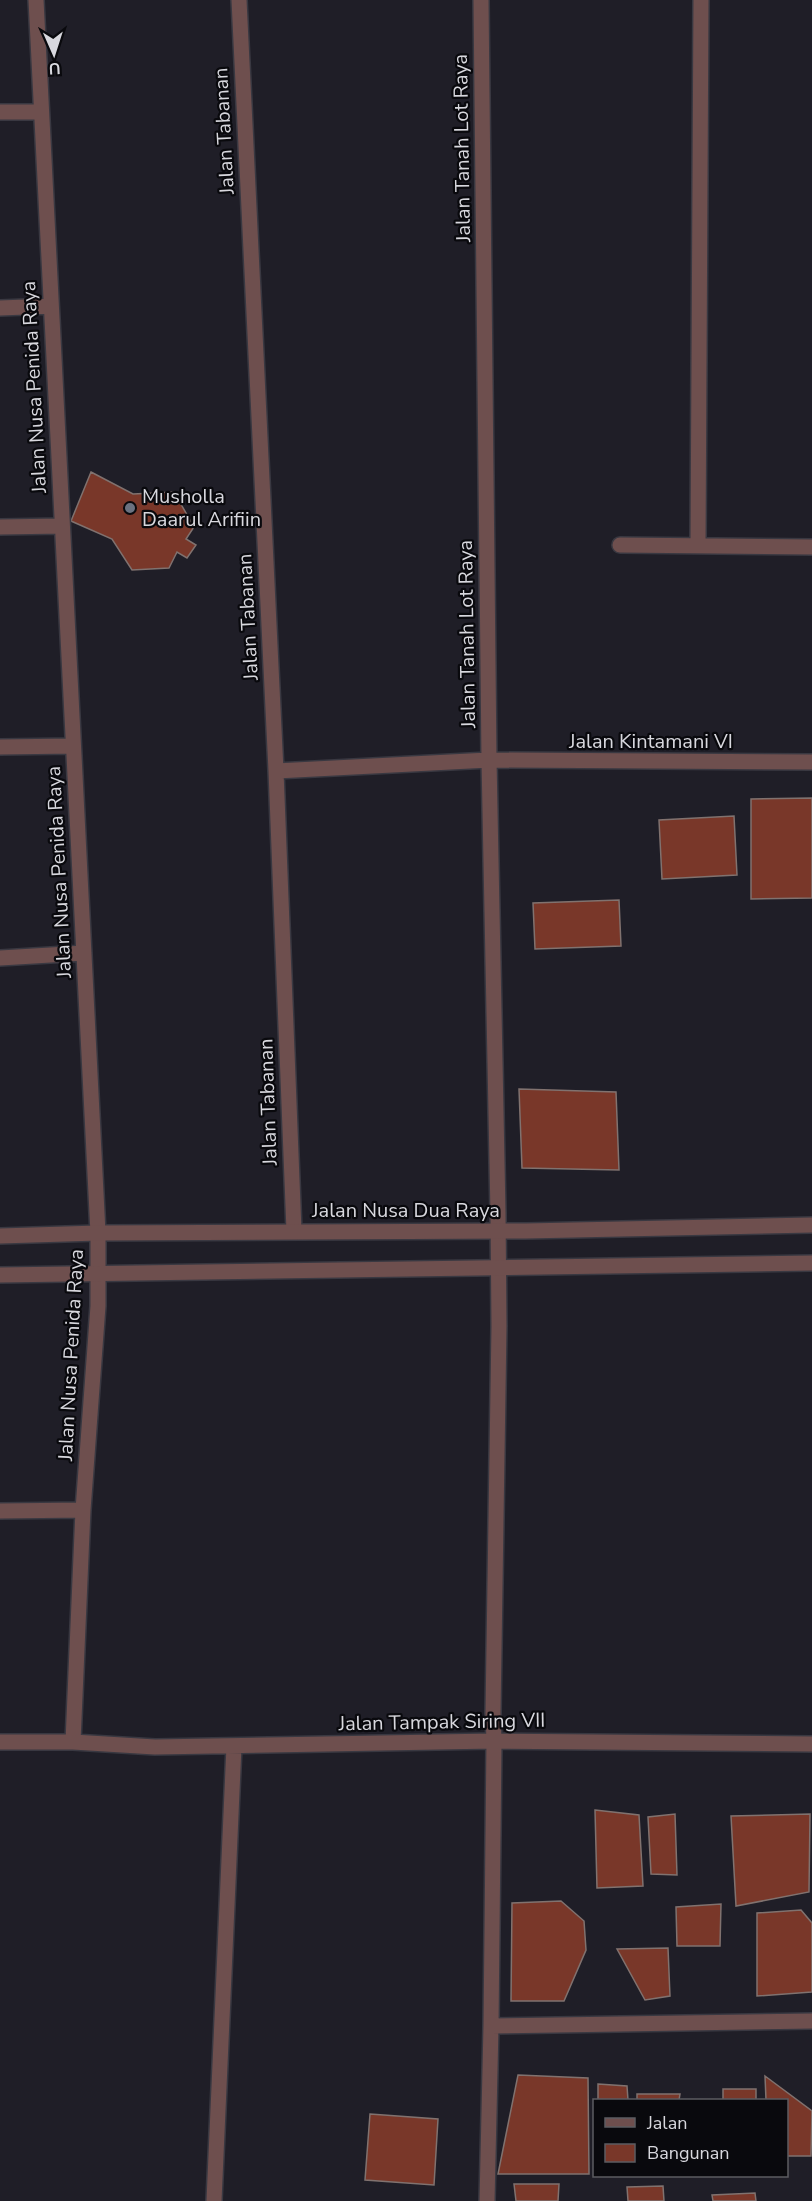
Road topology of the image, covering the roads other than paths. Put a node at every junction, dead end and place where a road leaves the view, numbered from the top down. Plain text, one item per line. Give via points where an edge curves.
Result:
1 (36, 0) edge
2 (239, 0) edge
3 (482, 0) edge
4 (701, 0) edge
5 (41, 111) junction
6 (0, 112) edge
7 (51, 306) junction
8 (0, 308) edge
9 (62, 526) junction
10 (0, 527) edge
11 (620, 545) dead end
12 (698, 545) junction
13 (812, 548) edge
14 (73, 746) junction
15 (0, 747) edge
16 (489, 760) junction
17 (812, 762) edge
18 (276, 771) junction
19 (84, 953) junction
20 (0, 958) edge
21 (812, 1225) edge
22 (497, 1230) junction
23 (294, 1231) junction
24 (98, 1233) junction
25 (0, 1236) edge
26 (812, 1263) edge
27 (497, 1267) junction
28 (99, 1272) junction
29 (0, 1275) edge
30 (83, 1510) junction
31 (0, 1511) edge
32 (494, 1741) junction
33 (0, 1742) edge
34 (73, 1742) junction
35 (812, 1744) edge
36 (234, 1746) junction
37 (812, 2021) edge
38 (491, 2026) junction
39 (214, 2201) edge
40 (487, 2201) edge

1 - 5 street, Jalan Nusa Penida Raya
2 - 18 street, Jalan Tabanan
3 - 16 street, Jalan Tanah Lot Raya
4 - 12 street
5 - 6 street
5 - 7 street, Jalan Nusa Penida Raya
7 - 8 street
7 - 9 street, Jalan Nusa Penida Raya
9 - 10 street
9 - 14 street, Jalan Nusa Penida Raya
11 - 12 street
12 - 13 street
14 - 15 street
14 - 19 street, Jalan Nusa Penida Raya
16 - 17 street, Jalan Kintamani VI
16 - 18 street, Jalan Kintamani VI
16 - 22 street, Jalan Tanah Lot Raya
18 - 23 street, Jalan Tabanan
19 - 20 street
19 - 24 street, Jalan Nusa Penida Raya
21 - 22 street, Jalan Nusa Dua Raya
22 - 23 street, Jalan Nusa Dua Raya
22 - 27 street, Jalan Tanah Lot Raya
23 - 24 street, Jalan Nusa Dua Raya
24 - 25 street, Jalan Nusa Dua Raya
24 - 28 street, Jalan Nusa Penida Raya
26 - 27 street
27 - 28 street
27 - 32 street, Jalan Tanah Lot Raya
28 - 29 street
28 - 30 street, Jalan Nusa Penida Raya
30 - 31 street
30 - 34 street, Jalan Nusa Penida Raya
32 - 35 street, Jalan Tampak Siring VII
32 - 36 street, Jalan Tampak Siring VII
32 - 38 street, Jalan Tanah Lot Raya
33 - 34 street, Jalan Tampak Siring VII
34 - 36 street, Jalan Tampak Siring VII
36 - 39 street
37 - 38 street
38 - 40 street, Jalan Tanah Lot Raya

